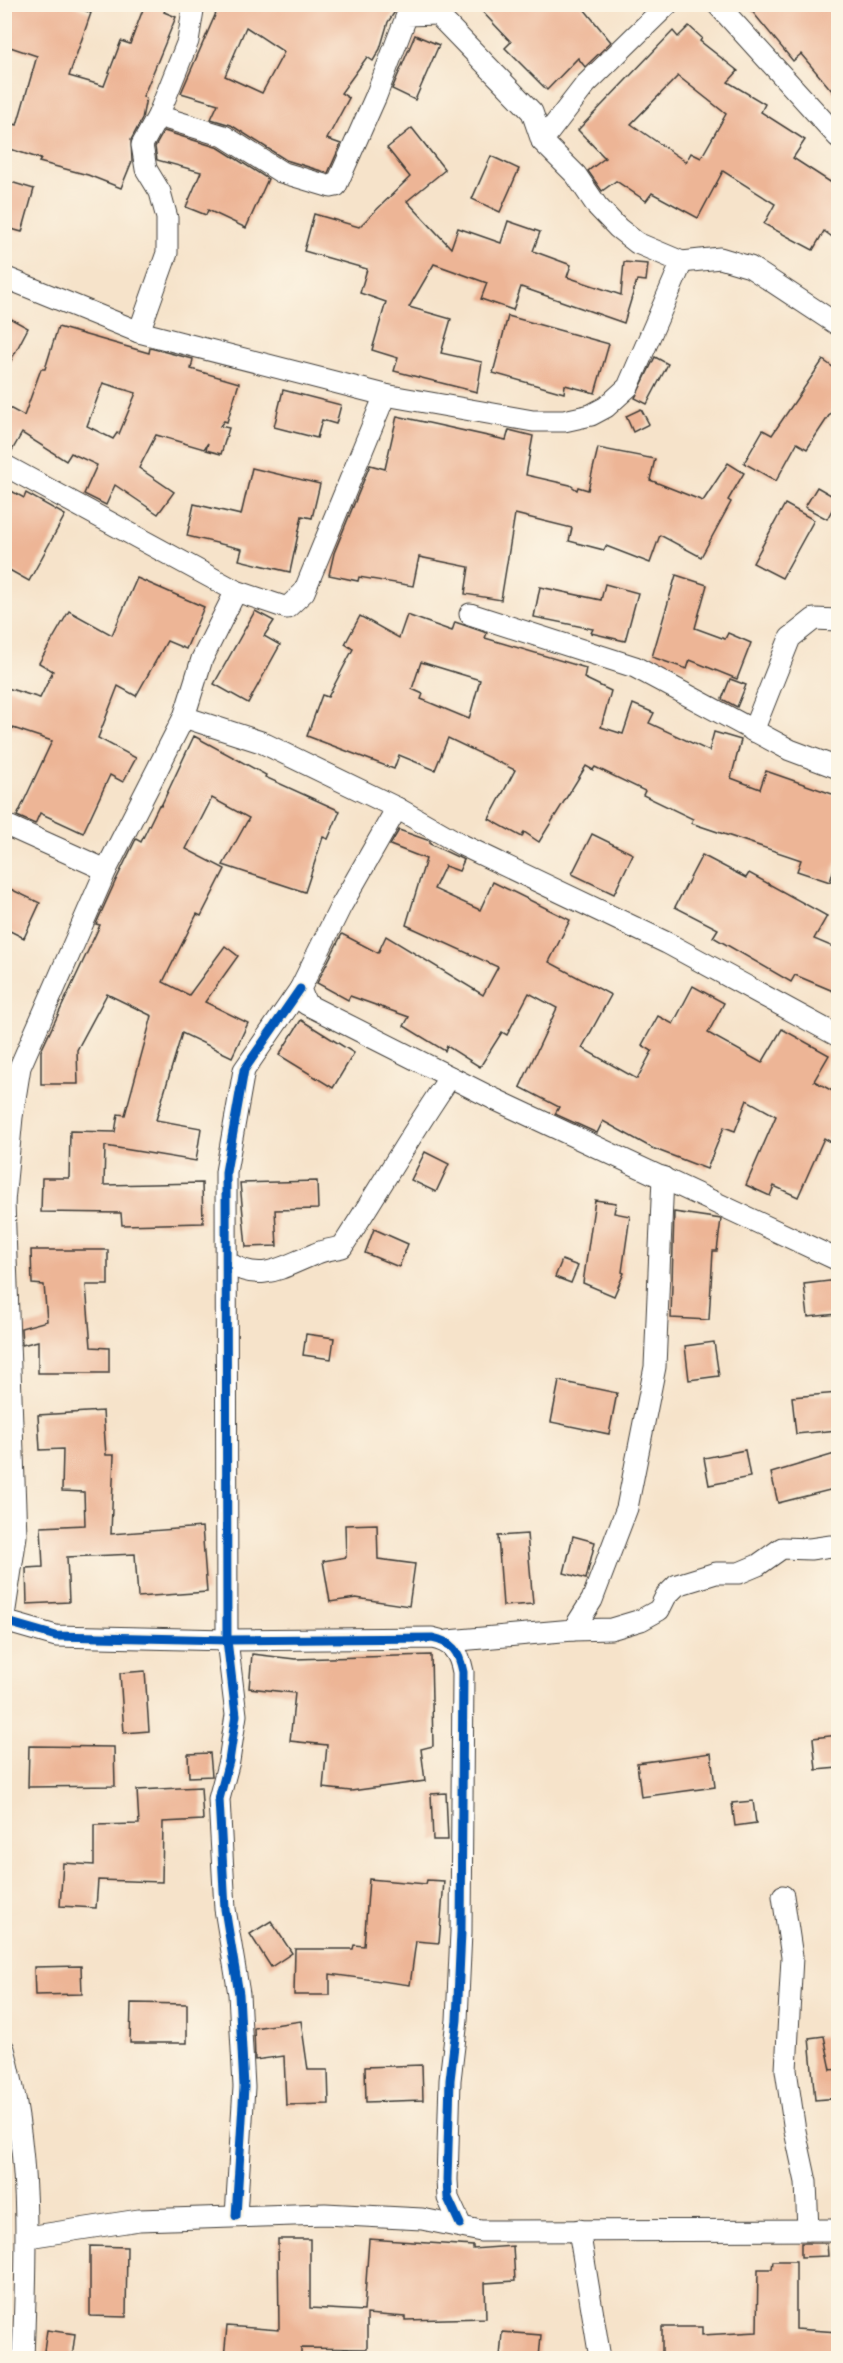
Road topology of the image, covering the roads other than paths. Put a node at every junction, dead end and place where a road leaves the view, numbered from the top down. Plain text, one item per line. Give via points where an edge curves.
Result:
1 (194, 4) edge
2 (668, 4) edge
3 (717, 4) edge
4 (435, 9) edge
5 (410, 10) edge
6 (158, 116) junction
7 (838, 137) edge
8 (542, 141) junction
9 (682, 262) junction
10 (4, 277) edge
11 (838, 325) edge
12 (139, 332) junction
13 (385, 395) junction
14 (4, 465) edge
15 (236, 591) junction
16 (470, 614) dead end
17 (838, 620) edge
18 (184, 717) junction
19 (753, 731) junction
20 (838, 768) edge
21 (397, 808) junction
22 (4, 824) edge
23 (106, 870) junction
24 (300, 989) junction
25 (838, 1036) edge
26 (12, 1064) edge
27 (450, 1077) junction
28 (663, 1177) junction
29 (4, 1202) edge
30 (838, 1260) edge
31 (226, 1262) junction
32 (831, 1546) dead end
33 (4, 1616) edge
34 (4, 1621) edge
35 (573, 1630) junction
36 (227, 1640) junction
37 (448, 1641) junction
38 (783, 1896) dead end
39 (4, 2049) edge
40 (8, 2073) edge
41 (236, 2216) junction
42 (460, 2224) junction
43 (579, 2230) junction
44 (808, 2230) junction
45 (838, 2230) edge
46 (28, 2237) junction
47 (23, 2358) edge
48 (600, 2358) edge

1 - 6 street via 188,40
2 - 8 street via 586,84
3 - 7 street
4 - 5 street
4 - 8 street via 532,112
5 - 6 street via 336,186 281,172 224,136
6 - 12 street via 142,145 146,169 160,192 167,218 167,253
8 - 9 street via 576,175 618,228 637,243
9 - 11 street via 720,258 750,267
9 - 13 street via 628,387 591,415 564,421 533,421
10 - 12 street
12 - 13 street
13 - 15 street via 304,592 287,608
14 - 15 street
15 - 18 street via 202,659
16 - 19 street via 635,667
17 - 19 street via 814,619 790,638
18 - 21 street via 261,742
18 - 23 street
19 - 20 street
21 - 24 street via 341,906
21 - 25 street via 462,845 667,943
22 - 23 street
23 - 26 street
24 - 27 street via 306,1004
24 - 31 street via 244,1070 226,1172
26 - 29 street via 12,1117
27 - 28 street
27 - 31 street via 342,1247 261,1274 237,1269
28 - 30 street
28 - 35 street via 655,1367 627,1508 592,1600
29 - 33 street via 16,1536
31 - 36 street
32 - 35 street via 782,1548 739,1573 716,1574 677,1585 658,1610 641,1620 611,1629
34 - 36 street via 57,1636
35 - 37 street
36 - 37 street
36 - 41 street via 236,1715 219,1799 225,1909 239,1994 244,2087
37 - 42 street via 455,1648 463,1672 461,1932 447,2180 448,2198
38 - 44 street via 792,1957 786,2070 806,2182
39 - 40 street
40 - 46 street via 25,2153
41 - 42 street via 374,2215
41 - 46 street via 139,2220
42 - 43 street via 481,2230
43 - 44 street
43 - 48 street
44 - 45 street
46 - 47 street

